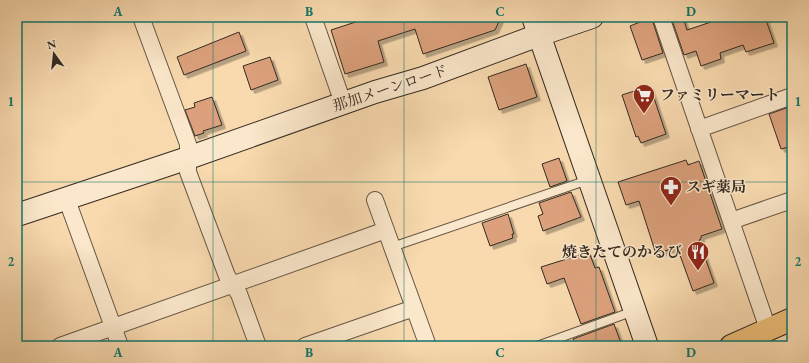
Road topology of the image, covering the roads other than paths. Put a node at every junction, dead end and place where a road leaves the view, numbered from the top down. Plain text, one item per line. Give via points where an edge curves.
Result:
1 (141, 17) edge
2 (313, 17) edge
3 (592, 17) edge
4 (661, 17) edge
5 (536, 26) edge
6 (792, 96) edge
7 (343, 103) junction
8 (699, 129) junction
9 (188, 158) junction
10 (588, 180) junction
11 (67, 200) junction
12 (375, 200) dead end
13 (792, 200) edge
14 (17, 215) edge
15 (731, 221) junction
16 (386, 230) junction
17 (392, 247) junction
18 (233, 285) junction
19 (414, 308) junction
20 (634, 312) junction
21 (792, 319) edge
22 (113, 328) junction
23 (768, 329) junction
24 (60, 346) edge
25 (120, 346) edge
26 (258, 346) edge
27 (305, 346) edge
28 (428, 346) edge
29 (537, 346) edge
30 (647, 346) edge
31 (731, 346) edge

1 - 9 street via 188,144
2 - 7 street
3 - 5 street, 那加メーンロード
4 - 8 street
5 - 7 street, 那加メーンロード via 423,78
5 - 10 street
6 - 8 street
7 - 9 street, 那加メーンロード
8 - 15 street
9 - 11 street, 那加メーンロード
9 - 18 street via 188,172 227,276
10 - 17 lane
10 - 20 street
11 - 14 street, 那加メーンロード
11 - 22 street
12 - 16 street
13 - 15 street
15 - 23 street
16 - 17 street
16 - 18 street
17 - 19 street
18 - 22 street
18 - 26 street via 239,294
19 - 27 street
19 - 28 street
20 - 29 lane
20 - 30 street
21 - 23 highway
22 - 24 street
22 - 25 street
23 - 31 highway

